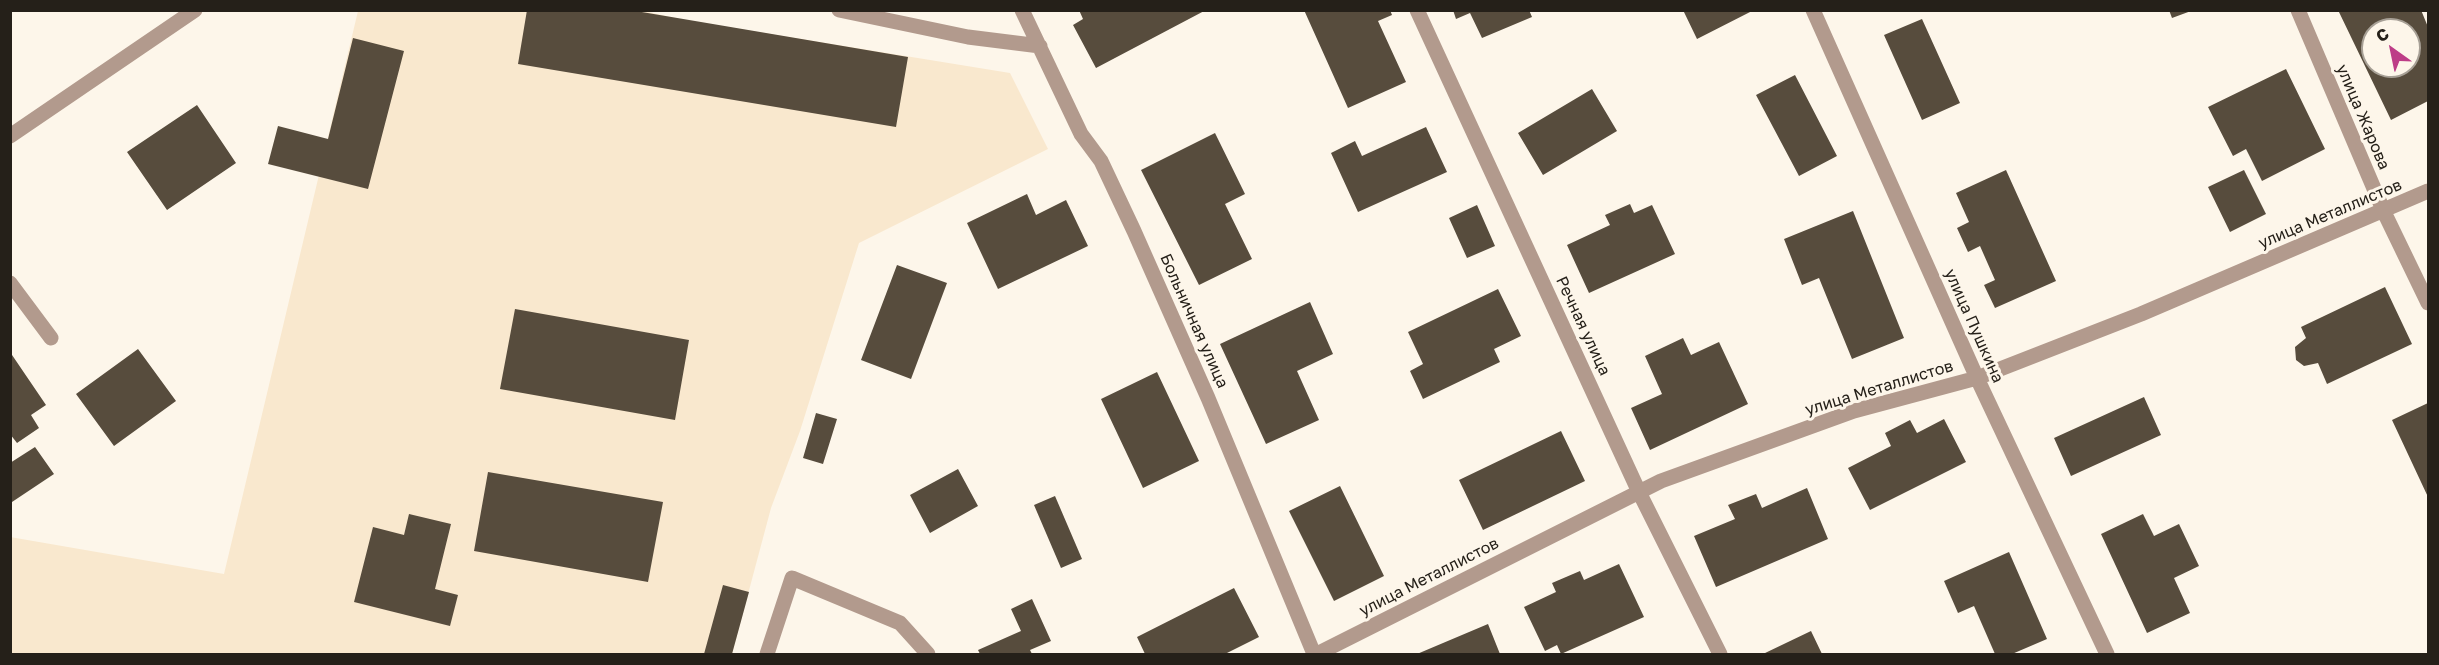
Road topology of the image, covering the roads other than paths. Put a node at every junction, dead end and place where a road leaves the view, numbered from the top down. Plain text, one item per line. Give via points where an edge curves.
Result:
1 (195, 10) edge
2 (839, 10) edge
3 (1022, 10) edge
4 (1418, 10) edge
5 (1813, 10) edge
6 (2298, 10) edge
7 (1040, 46) junction
8 (10, 136) edge
9 (2428, 192) edge
10 (2384, 212) junction
11 (10, 283) edge
12 (2428, 303) edge
13 (51, 338) dead end
14 (1977, 378) junction
15 (1640, 492) junction
16 (767, 654) edge
17 (928, 654) edge
18 (1315, 654) edge
19 (1720, 654) edge
20 (2107, 654) edge

1 - 8 street
2 - 7 street via 968,37
3 - 7 street, Больничная улица
4 - 15 street, Речная улица
5 - 14 street, улица Пушкина
6 - 10 street, улица Жарова
7 - 18 street, Больничная улица via 1081,134 1101,160 1134,231
9 - 10 street, улица Металлистов
10 - 12 street, улица Жарова
10 - 14 street, улица Металлистов
11 - 13 street
14 - 15 street, улица Металлистов via 1854,411
14 - 20 street, улица Пушкина
15 - 18 street, улица Металлистов
15 - 19 street, Речная улица
16 - 17 street via 792,578 900,622

